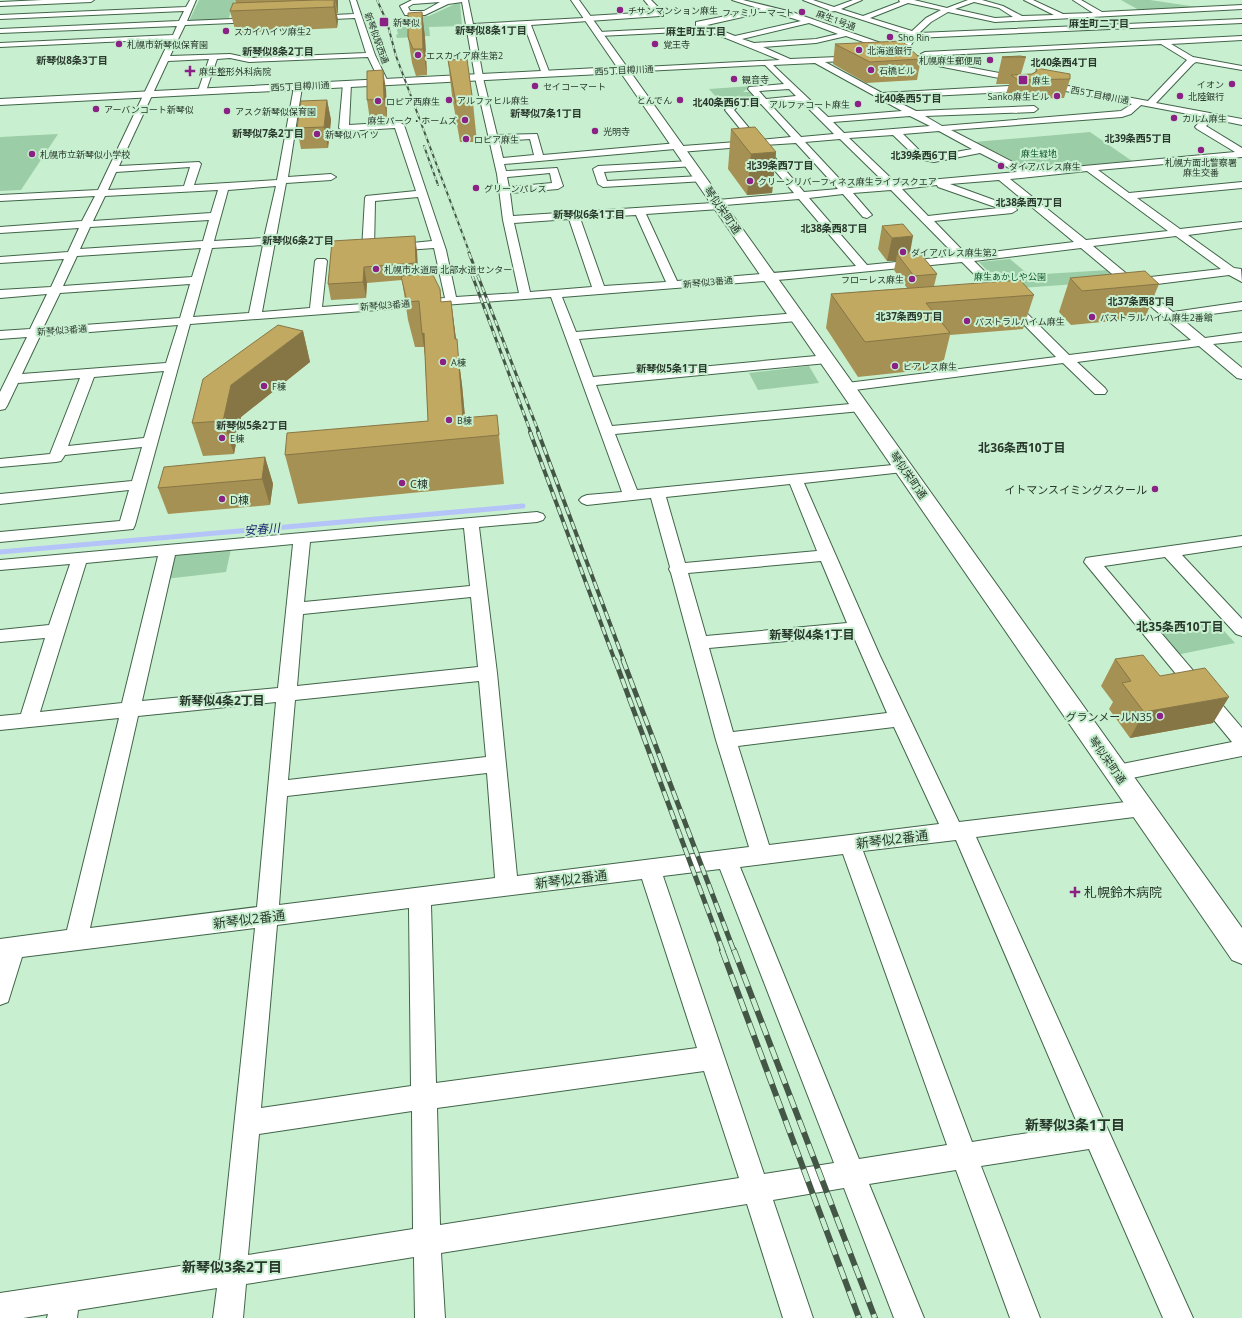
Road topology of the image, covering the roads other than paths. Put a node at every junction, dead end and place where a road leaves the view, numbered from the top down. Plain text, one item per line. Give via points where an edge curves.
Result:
1 (91, 0) edge
2 (193, 0) edge
3 (353, 0) edge
4 (464, 0) edge
5 (575, 0) edge
6 (647, 0) edge
7 (735, 0) edge
8 (806, 0) edge
9 (859, 0) edge
10 (907, 0) edge
11 (974, 0) edge
12 (1076, 0) edge
13 (1236, 0) edge
14 (32, 1) edge
15 (430, 1) edge
16 (1033, 1) edge
17 (1242, 1) edge
18 (442, 2) edge
19 (1173, 2) dead end
20 (0, 4) edge
21 (1125, 4) dead end
22 (1242, 7) edge
23 (1212, 8) junction
24 (103, 9) junction
25 (189, 9) junction
26 (770, 9) junction
27 (836, 9) junction
28 (948, 10) junction
29 (1140, 12) junction
30 (1100, 14) junction
31 (19, 16) junction
32 (358, 16) junction
33 (739, 16) junction
34 (1061, 16) junction
35 (0, 17) edge
36 (306, 18) edge
37 (864, 18) junction
38 (1020, 18) junction
39 (589, 19) junction
40 (989, 19) junction
41 (268, 20) edge
42 (808, 20) junction
43 (1240, 22) edge
44 (182, 23) junction
45 (527, 23) junction
46 (469, 26) junction
47 (89, 27) junction
48 (775, 28) junction
49 (1080, 29) junction
50 (677, 30) dead end
51 (3, 31) edge
52 (599, 34) junction
53 (847, 34) junction
54 (982, 34) junction
55 (912, 35) junction
56 (0, 37) edge
57 (175, 37) junction
58 (733, 38) junction
59 (1242, 38) edge
60 (79, 41) junction
61 (812, 42) junction
62 (1163, 42) junction
63 (0, 45) edge
64 (1105, 45) junction
65 (753, 46) junction
66 (1003, 50) junction
67 (371, 55) junction
68 (907, 55) junction
69 (214, 56) junction
70 (885, 56) edge
71 (863, 58) edge
72 (164, 59) junction
73 (816, 60) junction
74 (1195, 60) junction
75 (792, 61) junction
76 (767, 62) junction
77 (1242, 68) edge
78 (624, 70) junction
79 (546, 74) junction
80 (479, 77) junction
81 (384, 82) junction
82 (347, 84) junction
83 (298, 86) junction
84 (791, 86) junction
85 (1055, 86) junction
86 (202, 91) junction
87 (148, 94) junction
88 (880, 96) junction
89 (803, 98) junction
90 (0, 102) edge
91 (762, 102) junction
92 (1139, 102) junction
93 (1150, 104) junction
94 (1074, 107) dead end
95 (1042, 108) dead end
96 (914, 114) junction
97 (1086, 116) junction
98 (1211, 116) junction
99 (825, 120) junction
100 (1242, 122) edge
101 (940, 128) junction
102 (895, 132) junction
103 (841, 136) junction
104 (494, 138) junction
105 (797, 140) junction
106 (758, 143) junction
107 (679, 147) junction
108 (982, 150) junction
109 (1242, 153) edge
110 (539, 158) junction
111 (500, 161) junction
112 (691, 164) junction
113 (113, 169) junction
114 (1090, 169) junction
115 (502, 174) junction
116 (1028, 174) junction
117 (331, 177) dead end
118 (1002, 177) junction
119 (701, 179) junction
120 (281, 181) junction
121 (938, 183) junction
122 (1242, 185) edge
123 (224, 187) junction
124 (894, 187) junction
125 (188, 188) junction
126 (505, 190) junction
127 (102, 192) junction
128 (845, 192) junction
129 (421, 194) junction
130 (802, 196) junction
131 (1127, 196) junction
132 (0, 198) edge
133 (719, 205) junction
134 (640, 212) junction
135 (867, 215) dead end
136 (215, 216) junction
137 (574, 217) junction
138 (927, 219) junction
139 (508, 220) junction
140 (87, 224) junction
141 (1242, 225) edge
142 (0, 230) edge
143 (1176, 232) junction
144 (268, 241) junction
145 (207, 244) junction
146 (438, 244) junction
147 (1083, 244) junction
148 (72, 254) junction
149 (966, 258) junction
150 (0, 260) edge
151 (321, 261) dead end
152 (864, 269) junction
153 (1236, 271) edge
154 (770, 277) junction
155 (1242, 279) edge
156 (197, 280) junction
157 (1130, 283) junction
158 (673, 285) junction
159 (55, 290) junction
160 (599, 290) junction
161 (555, 293) junction
162 (0, 294) edge
163 (524, 295) junction
164 (451, 300) junction
165 (1242, 306) edge
166 (316, 311) junction
167 (255, 315) junction
168 (797, 316) junction
169 (1169, 316) junction
170 (186, 320) junction
171 (35, 332) junction
172 (0, 334) edge
173 (570, 336) junction
174 (1242, 337) edge
175 (1201, 342) junction
176 (827, 359) junction
177 (1068, 359) junction
178 (171, 367) junction
179 (89, 373) junction
180 (1242, 375) edge
181 (13, 379) junction
182 (588, 382) junction
183 (847, 387) junction
184 (1100, 391) dead end
185 (0, 406) edge
186 (861, 407) junction
187 (607, 431) junction
188 (150, 442) junction
189 (59, 451) junction
190 (0, 463) edge
191 (904, 468) junction
192 (795, 478) junction
193 (138, 485) junction
194 (657, 492) junction
195 (631, 495) junction
196 (0, 499) edge
197 (587, 500) dead end
198 (537, 517) dead end
199 (471, 522) junction
200 (0, 537) edge
201 (302, 538) junction
202 (1242, 541) edge
203 (168, 550) junction
204 (1169, 551) junction
205 (826, 555) junction
206 (80, 557) junction
207 (0, 565) edge
208 (677, 569) junction
209 (479, 591) junction
210 (295, 609) junction
211 (859, 628) junction
212 (1242, 630) edge
213 (56, 631) junction
214 (0, 636) edge
215 (698, 643) junction
216 (488, 672) junction
217 (287, 693) junction
218 (129, 710) junction
219 (900, 719) junction
220 (28, 720) junction
221 (0, 723) edge
222 (726, 740) junction
223 (1242, 741) edge
224 (1242, 748) edge
225 (496, 764) junction
226 (1117, 773) junction
227 (277, 789) junction
228 (1142, 808) junction
229 (958, 831) junction
230 (850, 844) junction
231 (762, 855) junction
232 (727, 860) junction
233 (650, 869) junction
234 (507, 887) junction
235 (420, 897) junction
236 (267, 916) junction
237 (76, 940) junction
238 (7, 949) edge
239 (1242, 951) edge
240 (0, 994) edge
241 (712, 1058) junction
242 (423, 1097) junction
243 (246, 1124) junction
244 (1096, 1135) junction
245 (964, 1156) junction
246 (852, 1174) junction
247 (754, 1189) junction
248 (427, 1241) junction
249 (232, 1272) junction
250 (0, 1307) edge
251 (64, 1308) edge
252 (228, 1318) edge
253 (430, 1318) edge
254 (798, 1318) edge
255 (909, 1318) edge
256 (1025, 1318) edge
257 (1178, 1318) edge

1 - 14 street
2 - 25 street
3 - 32 street, 新琴似駅西通
4 - 18 street
4 - 46 street
5 - 39 main road, 琴似栄町通
6 - 39 street via 660,14
7 - 26 street, 麻生1号通
8 - 27 street
9 - 27 street
10 - 28 street
10 - 37 street
11 - 28 street
11 - 38 street via 1001,7
12 - 30 street
13 - 17 street
14 - 20 street
14 - 31 street
15 - 18 street
15 - 18 street via 408,3 404,6 408,13 425,13
16 - 34 street
19 - 23 street
21 - 29 street
22 - 23 street
23 - 29 street
23 - 43 street
24 - 25 street
24 - 31 street
24 - 47 street
25 - 44 street
26 - 33 street
26 - 42 street, 麻生1号通
27 - 37 street
27 - 42 street
28 - 40 street
28 - 55 street via 924,22
29 - 30 street
30 - 34 street
31 - 35 street
31 - 51 street
32 - 36 street
32 - 67 street, 新琴似駅西通
33 - 48 street
33 - 58 street via 699,24
34 - 38 street
34 - 49 street
37 - 55 street
38 - 40 street
39 - 45 street
39 - 52 main road, 琴似栄町通
40 - 54 street via 974,25
41 - 44 street
42 - 48 street
42 - 53 street, 麻生1号通
43 - 49 street
44 - 47 street
44 - 57 street
45 - 46 street
45 - 79 street
46 - 80 street
47 - 51 street
47 - 60 street
48 - 58 street
48 - 61 street
49 - 54 street
49 - 64 street
50 - 52 street
51 - 56 street
52 - 78 main road, 琴似栄町通
53 - 61 street
53 - 68 street, 麻生1号通
54 - 55 street
54 - 66 street
55 - 68 street via 906,46
57 - 60 street
57 - 72 street
58 - 65 street
59 - 62 street
60 - 63 street
61 - 65 street
62 - 64 street
62 - 74 street
64 - 66 street
65 - 75 street
66 - 68 street
67 - 69 street via 249,60
67 - 81 street, 新琴似駅西通
68 - 70 street, 西5丁目樽川通
68 - 85 street, 西5丁目樽川通 via 928,62
69 - 72 street
69 - 86 street
71 - 73 street, 西5丁目樽川通
72 - 87 street
73 - 75 street, 西5丁目樽川通
73 - 88 street
74 - 77 street
74 - 93 street via 1190,62
75 - 76 street, 西5丁目樽川通
76 - 78 street, 西5丁目樽川通
76 - 84 street
78 - 79 main road, 西5丁目樽川通
78 - 107 main road, 琴似栄町通
79 - 80 main road, 西5丁目樽川通
80 - 81 main road, 西5丁目樽川通
80 - 104 street
81 - 82 main road, 西5丁目樽川通
82 - 83 main road, 西5丁目樽川通
82 - 129 street via 344,128 399,125
83 - 86 main road, 西5丁目樽川通
83 - 120 street
84 - 89 street
84 - 91 street via 752,90
85 - 88 street
85 - 92 street, 西5丁目樽川通
86 - 87 main road, 西5丁目樽川通
87 - 90 main road, 西5丁目樽川通
87 - 113 street
88 - 96 street
89 - 91 street
89 - 99 street
91 - 105 street
91 - 106 street via 735,104 729,110
92 - 93 street, 西5丁目樽川通
92 - 97 street via 1122,114
93 - 98 street, 西5丁目樽川通
94 - 97 street
95 - 96 street
96 - 99 street
96 - 101 street
97 - 101 street
98 - 100 street, 西5丁目樽川通
98 - 109 street via 1200,127
99 - 103 street
101 - 102 street
101 - 108 street
102 - 103 street
102 - 108 street via 921,157 934,159
103 - 105 street
103 - 124 street
104 - 110 street via 534,136
104 - 111 street
105 - 106 street
105 - 128 street
106 - 107 street
106 - 130 street
107 - 110 street
107 - 112 main road, 琴似栄町通
108 - 116 street
109 - 114 street
110 - 111 street
111 - 115 street
112 - 119 main road, 琴似栄町通
112 - 119 street via 598,169 603,184
113 - 125 street via 196,164
113 - 127 street
114 - 116 street
114 - 131 street
115 - 126 street
115 - 126 street via 554,170 558,186
116 - 118 street
117 - 120 street
118 - 121 street
118 - 147 street
119 - 133 main road, 琴似栄町通
120 - 123 street
120 - 144 street
121 - 124 street
121 - 138 street via 1012,210
122 - 131 street
123 - 125 street
123 - 136 street
124 - 128 street
124 - 138 street
125 - 127 street
126 - 139 street
127 - 132 street
127 - 140 street
128 - 130 street
128 - 135 street
129 - 146 street
129 - 146 street via 370,198 364,250
130 - 133 street
130 - 152 street
131 - 143 street
133 - 134 street
133 - 154 main road, 琴似栄町通
134 - 137 street
134 - 158 street
136 - 140 street
136 - 145 street
137 - 139 street
137 - 160 street
138 - 149 street
139 - 163 street
140 - 142 street
140 - 148 street
141 - 143 street, 新琴似3番通
143 - 147 street, 新琴似3番通
143 - 153 street
144 - 145 street
144 - 167 street
145 - 148 street
145 - 156 street
146 - 164 street
147 - 149 street, 新琴似3番通
147 - 157 street
148 - 150 street
148 - 159 street
149 - 152 street, 新琴似3番通
149 - 177 street
151 - 166 street
152 - 154 street, 新琴似3番通
153 - 155 street
153 - 157 street
154 - 158 street, 新琴似3番通
154 - 168 main road, 琴似栄町通
156 - 159 street
156 - 170 street
157 - 169 street
158 - 160 street, 新琴似3番通
159 - 162 street
159 - 171 street
160 - 161 street, 新琴似3番通
161 - 163 street, 新琴似3番通
161 - 173 street
163 - 164 street, 新琴似3番通
164 - 166 street, 新琴似3番通
165 - 169 street
166 - 167 street, 新琴似3番通
167 - 170 street, 新琴似3番通
168 - 173 street
168 - 176 main road, 琴似栄町通
169 - 175 street
170 - 171 street, 新琴似3番通
170 - 178 street
171 - 172 street, 新琴似3番通
171 - 181 street
173 - 182 street
174 - 175 street
175 - 177 street
175 - 180 street
176 - 182 street
176 - 183 main road, 琴似栄町通
177 - 183 street
177 - 184 street
178 - 179 street
178 - 188 street
179 - 181 street
179 - 189 street
181 - 185 street
182 - 187 street
183 - 186 main road, 琴似栄町通
186 - 187 street
186 - 191 main road, 琴似栄町通
187 - 195 street
188 - 189 street
188 - 193 street
189 - 190 street via 56,458
191 - 192 street
191 - 226 main road, 琴似栄町通
192 - 194 street
192 - 205 street
193 - 196 street
193 - 200 street via 127,525
194 - 195 street
194 - 208 street
195 - 197 street
198 - 199 street
199 - 201 street
199 - 209 street
201 - 203 street
201 - 210 street
202 - 204 street
203 - 206 street
203 - 218 street
204 - 212 street
204 - 223 street via 1092,562
205 - 208 street
205 - 211 street
206 - 207 street
206 - 213 street
208 - 215 street
209 - 210 street
209 - 216 street
210 - 217 street
211 - 215 street
211 - 219 street
213 - 214 street
213 - 220 street
215 - 222 street
216 - 217 street
216 - 225 street
217 - 218 street
217 - 227 street
218 - 220 street
218 - 237 street
219 - 222 street
219 - 229 street
220 - 221 street
222 - 231 street
224 - 226 street
225 - 227 street
225 - 234 street
226 - 228 main road, 琴似栄町通
227 - 236 street
228 - 229 street, 新琴似2番通
228 - 239 main road, 琴似栄町通
229 - 230 street, 新琴似2番通
229 - 244 street
230 - 231 street, 新琴似2番通
230 - 245 street
231 - 232 street, 新琴似2番通
232 - 233 street, 新琴似2番通
232 - 246 street
233 - 234 street, 新琴似2番通
233 - 241 street
234 - 235 street, 新琴似2番通
235 - 236 street, 新琴似2番通
235 - 242 street
236 - 237 street, 新琴似2番通
236 - 243 street
237 - 238 street, 新琴似2番通
238 - 240 street
241 - 242 street
241 - 247 street
242 - 243 street
242 - 248 street
243 - 249 street
244 - 245 street
244 - 257 street
245 - 246 street
245 - 256 street
246 - 247 street
246 - 255 street
247 - 248 street
247 - 254 street
248 - 249 street
248 - 253 street
249 - 251 street
249 - 252 street
250 - 251 street

